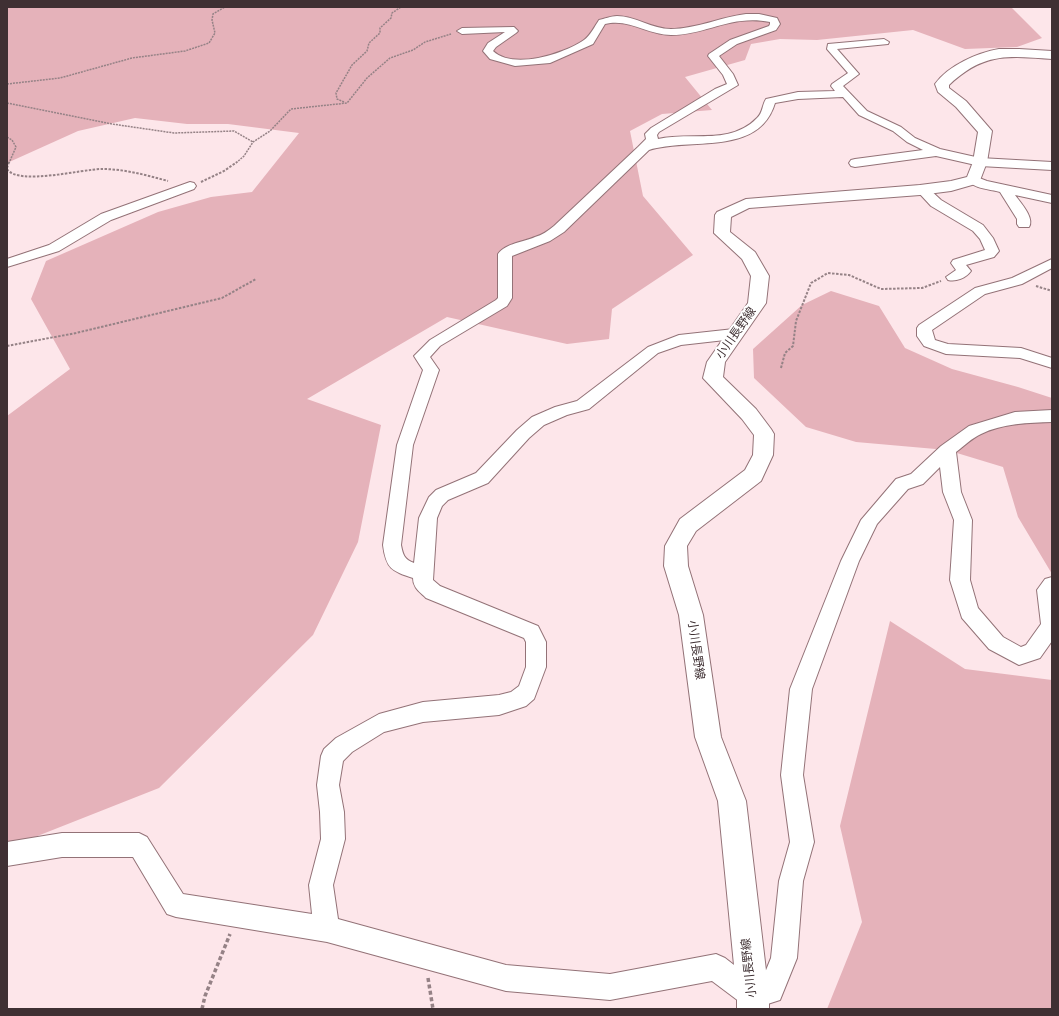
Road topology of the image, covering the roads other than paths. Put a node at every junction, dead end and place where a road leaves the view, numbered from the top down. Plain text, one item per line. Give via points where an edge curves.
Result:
1 (462, 31) road end
2 (884, 42) dead end
3 (1052, 55) edge
4 (846, 94) junction
5 (645, 147) junction
6 (936, 152) junction
7 (855, 163) dead end
8 (1052, 166) edge
9 (977, 171) junction
10 (190, 186) road end
11 (922, 189) junction
12 (1005, 189) junction
13 (1052, 199) edge
14 (1024, 224) dead end
15 (7, 263) edge
16 (1052, 263) edge
17 (953, 277) road end
18 (734, 334) junction
19 (1052, 363) edge
20 (1052, 416) edge
21 (947, 450) junction
22 (423, 574) junction
23 (1052, 585) edge
24 (7, 854) edge
25 (327, 929) junction
26 (753, 1002) edge

1 - 5 street via 511,29 513,31 488,51 494,57 524,63 550,60 589,42 602,22 610,20 622,20 669,32 751,16 774,20 773,28 745,38 713,56 728,74 733,85 664,124 651,134 652,139
2 - 4 street via 832,46 854,74 836,86
3 - 9 main road via 998,52 966,66 942,84 943,89 961,104 985,131
4 - 5 street via 782,97 770,101 762,120 752,128 732,137 661,142
4 - 6 street via 863,113
5 - 22 street via 554,232 542,240 518,246 505,254 505,298 502,303 435,343 422,356 431,370 405,445 392,545 394,559 401,566
6 - 7 street
6 - 9 street
8 - 9 street
9 - 11 main road, 小川長野線 via 951,186
9 - 12 street via 983,184
10 - 15 street via 106,217 54,248
11 - 17 street via 936,203 978,228 992,251 958,263 964,271
11 - 18 main road, 小川長野線 via 746,204 723,215 722,233 748,256 760,276 757,303
12 - 13 street
12 - 14 street via 1024,219
16 - 19 street via 1017,281 980,290 924,328 929,343 946,349 1021,353
18 - 22 street via 679,340 653,350 583,405 538,421 482,478 442,495 428,518
18 - 26 main road, 小川長野線 via 716,362 713,378 749,414 764,434 763,455 753,475 688,525 676,546 676,566 691,615 708,737 732,800
20 - 21 street via 1015,418 990,424 975,430
21 - 23 street via 952,492 963,520 960,580 969,612 996,643 1019,656 1033,652 1051,626 1047,590
21 - 26 street via 916,479 902,484 870,520 850,561 801,689 792,775 802,842 791,882 784,958 771,991
22 - 25 street via 423,583 433,592 531,632 536,642 536,667 527,692 518,700 499,705 423,712 379,724 348,742 332,756 328,785 333,839 321,884
24 - 25 street via 62,845 139,845 176,905
25 - 26 street via 506,978 610,987 716,967

